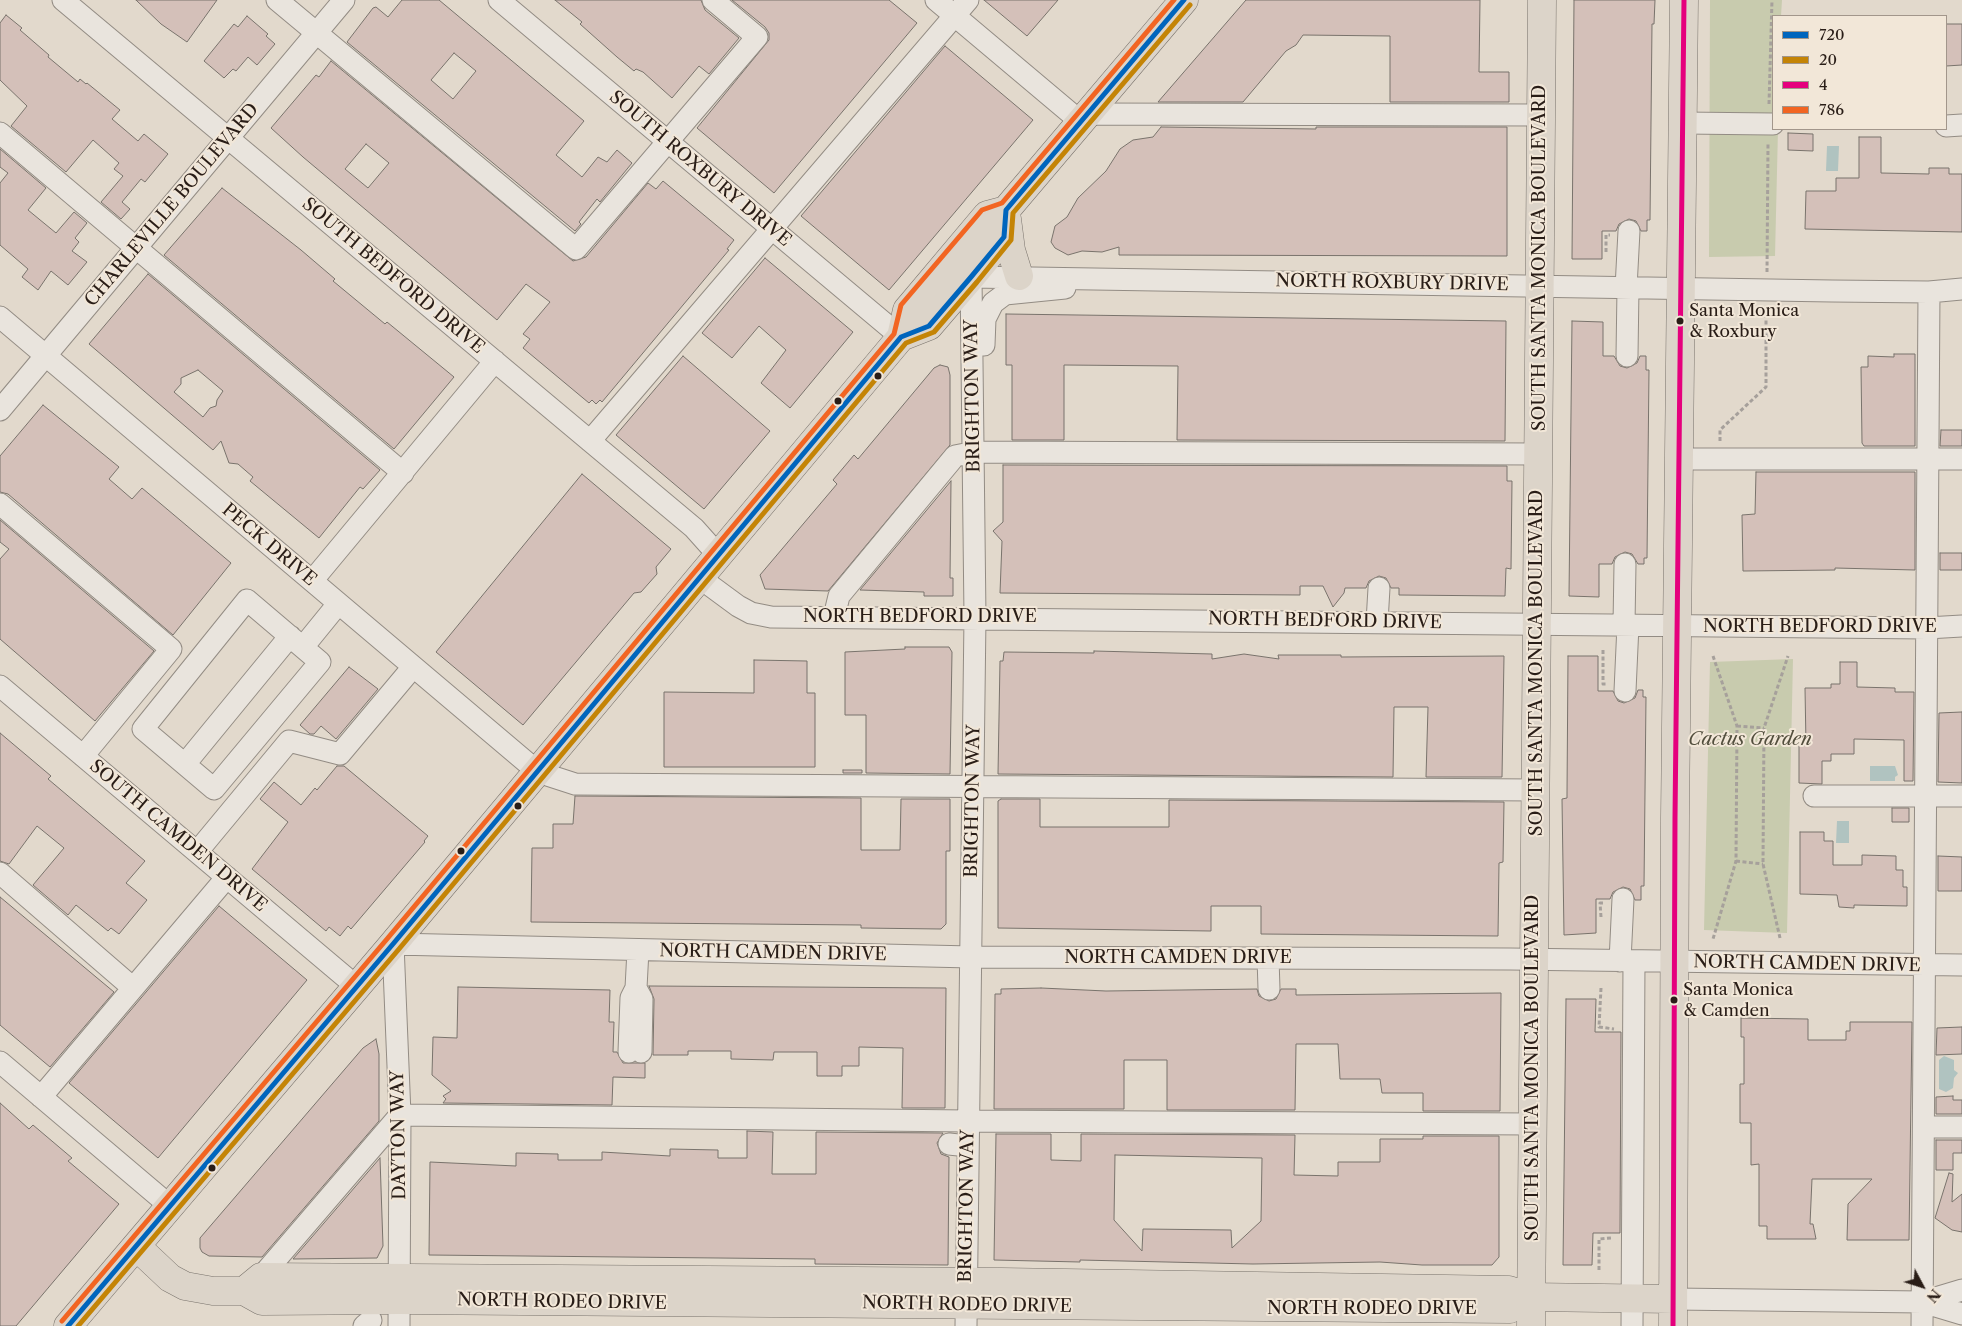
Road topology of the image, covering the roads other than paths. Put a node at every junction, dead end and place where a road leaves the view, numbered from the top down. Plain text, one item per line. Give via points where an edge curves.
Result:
1 (63, 0) edge
2 (278, 0) edge
3 (344, 0) edge
4 (500, 0) edge
5 (713, 0) edge
6 (936, 0) edge
7 (968, 0) edge
8 (1184, 0) edge
9 (1542, 0) edge
10 (1684, 0) edge
11 (955, 16) junction
12 (317, 33) junction
13 (1541, 115) junction
14 (1085, 118) junction
15 (1683, 123) junction
16 (1772, 124) edge
17 (1962, 125) edge
18 (1947, 126) edge
19 (0, 133) edge
20 (228, 139) junction
21 (669, 143) junction
22 (1006, 210) junction
23 (771, 230) junction
24 (1629, 231) dead end
25 (136, 248) junction
26 (1640, 260) dead end
27 (1019, 276) junction
28 (971, 277) junction
29 (1088, 278) junction
30 (1540, 286) junction
31 (1634, 288) junction
32 (1682, 289) junction
33 (1962, 289) edge
34 (1929, 292) junction
35 (0, 318) edge
36 (1638, 327) dead end
37 (901, 337) junction
38 (45, 356) junction
39 (1627, 356) dead end
40 (495, 361) junction
41 (0, 410) edge
42 (590, 441) junction
43 (974, 450) junction
44 (1538, 454) junction
45 (1679, 459) junction
46 (1928, 459) junction
47 (1962, 459) edge
48 (402, 473) junction
49 (0, 504) edge
50 (719, 556) junction
51 (1632, 572) dead end
52 (700, 578) junction
53 (312, 581) junction
54 (1379, 588) dead end
55 (338, 604) junction
56 (834, 617) junction
57 (975, 617) junction
58 (1377, 622) junction
59 (1537, 623) junction
60 (1632, 625) junction
61 (1678, 626) junction
62 (1962, 626) edge
63 (1927, 628) junction
64 (296, 642) junction
65 (413, 667) junction
66 (1638, 667) dead end
67 (0, 686) edge
68 (1625, 691) dead end
69 (82, 756) junction
70 (185, 764) junction
71 (538, 772) junction
72 (974, 788) junction
73 (1536, 790) junction
74 (1814, 796) dead end
75 (1962, 796) edge
76 (1926, 797) junction
77 (197, 852) junction
78 (0, 874) edge
79 (227, 877) junction
80 (1623, 899) dead end
81 (1634, 934) dead end
82 (393, 944) junction
83 (638, 950) junction
84 (972, 957) junction
85 (1268, 958) junction
86 (1534, 960) junction
87 (1628, 961) junction
88 (1675, 962) junction
89 (1962, 964) edge
90 (1925, 965) junction
91 (357, 987) junction
92 (133, 988) junction
93 (1269, 989) dead end
94 (1617, 1032) road end
95 (635, 1052) dead end
96 (2, 1067) edge
97 (41, 1097) junction
98 (400, 1115) junction
99 (969, 1121) junction
100 (1533, 1124) junction
101 (1924, 1127) junction
102 (1962, 1127) edge
103 (170, 1206) junction
104 (1615, 1233) road end
105 (136, 1246) junction
106 (253, 1284) junction
107 (1962, 1290) edge
108 (1532, 1297) junction
109 (1626, 1298) junction
110 (1673, 1299) junction
111 (399, 1301) edge
112 (1922, 1302) junction
113 (966, 1304) edge
114 (1962, 1314) edge
115 (68, 1326) edge
116 (1532, 1326) edge
117 (1619, 1326) edge
118 (1632, 1326) edge
119 (1673, 1326) edge
120 (1922, 1326) edge

1 - 20 street, SOUTH BEDFORD DRIVE
2 - 12 street
3 - 12 street, CHARLEVILLE BOULEVARD
4 - 21 street, SOUTH ROXBURY DRIVE
5 - 21 street via 757,38
6 - 11 street
7 - 11 street
8 - 14 main road
9 - 13 main road, SOUTH SANTA MONICA BOULEVARD
10 - 15 main road
11 - 14 street
11 - 23 street
12 - 20 street, CHARLEVILLE BOULEVARD
12 - 21 street via 576,249
13 - 14 street
13 - 30 main road, SOUTH SANTA MONICA BOULEVARD
14 - 22 main road
15 - 16 street
15 - 32 main road
17 - 18 street
19 - 25 street
20 - 25 street, CHARLEVILLE BOULEVARD
20 - 40 street, SOUTH BEDFORD DRIVE
21 - 23 street, SOUTH ROXBURY DRIVE
22 - 27 main road via 1011,250
22 - 28 main road via 1004,237
22 - 37 main road via 987,216 907,310
23 - 37 street, SOUTH ROXBURY DRIVE
23 - 42 street
24 - 31 street
25 - 38 street, CHARLEVILLE BOULEVARD
25 - 48 street
26 - 31 street
27 - 28 street, NORTH ROXBURY DRIVE
27 - 29 street, NORTH ROXBURY DRIVE
28 - 37 main road via 929,326
28 - 43 street, BRIGHTON WAY
29 - 30 street, NORTH ROXBURY DRIVE
29 - 43 street via 1063,289 1005,294 993,303 985,319 982,435
30 - 31 street, NORTH ROXBURY DRIVE
30 - 44 main road, SOUTH SANTA MONICA BOULEVARD
31 - 32 street, NORTH ROXBURY DRIVE
31 - 36 street
31 - 39 street
32 - 34 street, NORTH ROXBURY DRIVE
32 - 45 main road
33 - 34 street, NORTH ROXBURY DRIVE
34 - 46 street
35 - 38 street, PECK DRIVE
37 - 50 main road
38 - 41 street, CHARLEVILLE BOULEVARD
38 - 53 street, PECK DRIVE
40 - 42 street, SOUTH BEDFORD DRIVE
40 - 48 street
42 - 50 street, SOUTH BEDFORD DRIVE via 694,528
43 - 44 street
43 - 56 street via 955,456 838,596
43 - 57 street, BRIGHTON WAY
44 - 59 main road, SOUTH SANTA MONICA BOULEVARD
45 - 46 street
45 - 61 main road
46 - 47 street
46 - 63 street
48 - 53 street
49 - 69 street via 171,649
50 - 52 main road
51 - 60 street
52 - 56 street, NORTH BEDFORD DRIVE via 732,603 751,613
52 - 71 main road
53 - 55 street, PECK DRIVE
54 - 58 street
55 - 64 street
55 - 65 street, PECK DRIVE
56 - 57 street, NORTH BEDFORD DRIVE
57 - 58 street, NORTH BEDFORD DRIVE
57 - 72 street, BRIGHTON WAY
58 - 59 street, NORTH BEDFORD DRIVE
59 - 60 street, NORTH BEDFORD DRIVE
59 - 73 main road, SOUTH SANTA MONICA BOULEVARD
60 - 61 street, NORTH BEDFORD DRIVE
60 - 66 street
60 - 68 street
61 - 63 street, NORTH BEDFORD DRIVE
61 - 88 main road
62 - 63 street, NORTH BEDFORD DRIVE
63 - 76 street
64 - 70 street
64 - 70 street via 320,662 214,789
64 - 70 street via 248,600 143,729
65 - 71 street, PECK DRIVE
65 - 77 street via 340,754 289,741
67 - 69 street, SOUTH CAMDEN DRIVE
69 - 77 street, SOUTH CAMDEN DRIVE
71 - 72 street via 580,785
71 - 82 main road
72 - 73 street
72 - 84 street, BRIGHTON WAY
73 - 86 main road, SOUTH SANTA MONICA BOULEVARD
74 - 76 street
75 - 76 street
76 - 90 street
77 - 79 street, SOUTH CAMDEN DRIVE
78 - 92 street
79 - 91 street, SOUTH CAMDEN DRIVE
79 - 92 street
80 - 87 street
81 - 87 street
82 - 83 street, NORTH CAMDEN DRIVE
82 - 91 main road
82 - 98 street, DAYTON WAY
83 - 84 street, NORTH CAMDEN DRIVE
83 - 95 street via 636,988 642,999
84 - 85 street, NORTH CAMDEN DRIVE
84 - 99 street, BRIGHTON WAY
85 - 86 street, NORTH CAMDEN DRIVE
85 - 93 street
86 - 87 street, NORTH CAMDEN DRIVE
86 - 100 main road, SOUTH SANTA MONICA BOULEVARD
87 - 88 street, NORTH CAMDEN DRIVE
87 - 94 street
87 - 109 street via 1634,1001 1633,1265
88 - 90 street, NORTH CAMDEN DRIVE
88 - 110 main road
89 - 90 street, NORTH CAMDEN DRIVE
90 - 101 street
91 - 103 main road
92 - 97 street
96 - 97 street
97 - 103 street
98 - 99 street
98 - 106 street
98 - 111 street, DAYTON WAY
99 - 100 street
99 - 113 street, BRIGHTON WAY via 958,1145
100 - 108 main road, SOUTH SANTA MONICA BOULEVARD
101 - 102 street
101 - 112 street
103 - 105 main road
104 - 109 street
105 - 106 main road, NORTH RODEO DRIVE via 170,1278 185,1286 213,1291
105 - 115 main road
106 - 111 main road, NORTH RODEO DRIVE
107 - 112 street, NORTH RODEO DRIVE
108 - 109 main road, NORTH RODEO DRIVE
108 - 113 main road, NORTH RODEO DRIVE via 1509,1290
108 - 116 main road, SOUTH SANTA MONICA BOULEVARD
109 - 110 main road, NORTH RODEO DRIVE
109 - 117 street
109 - 118 street
110 - 112 street, NORTH RODEO DRIVE
110 - 119 main road
111 - 113 main road, NORTH RODEO DRIVE
112 - 114 street, NORTH RODEO DRIVE
112 - 120 street

